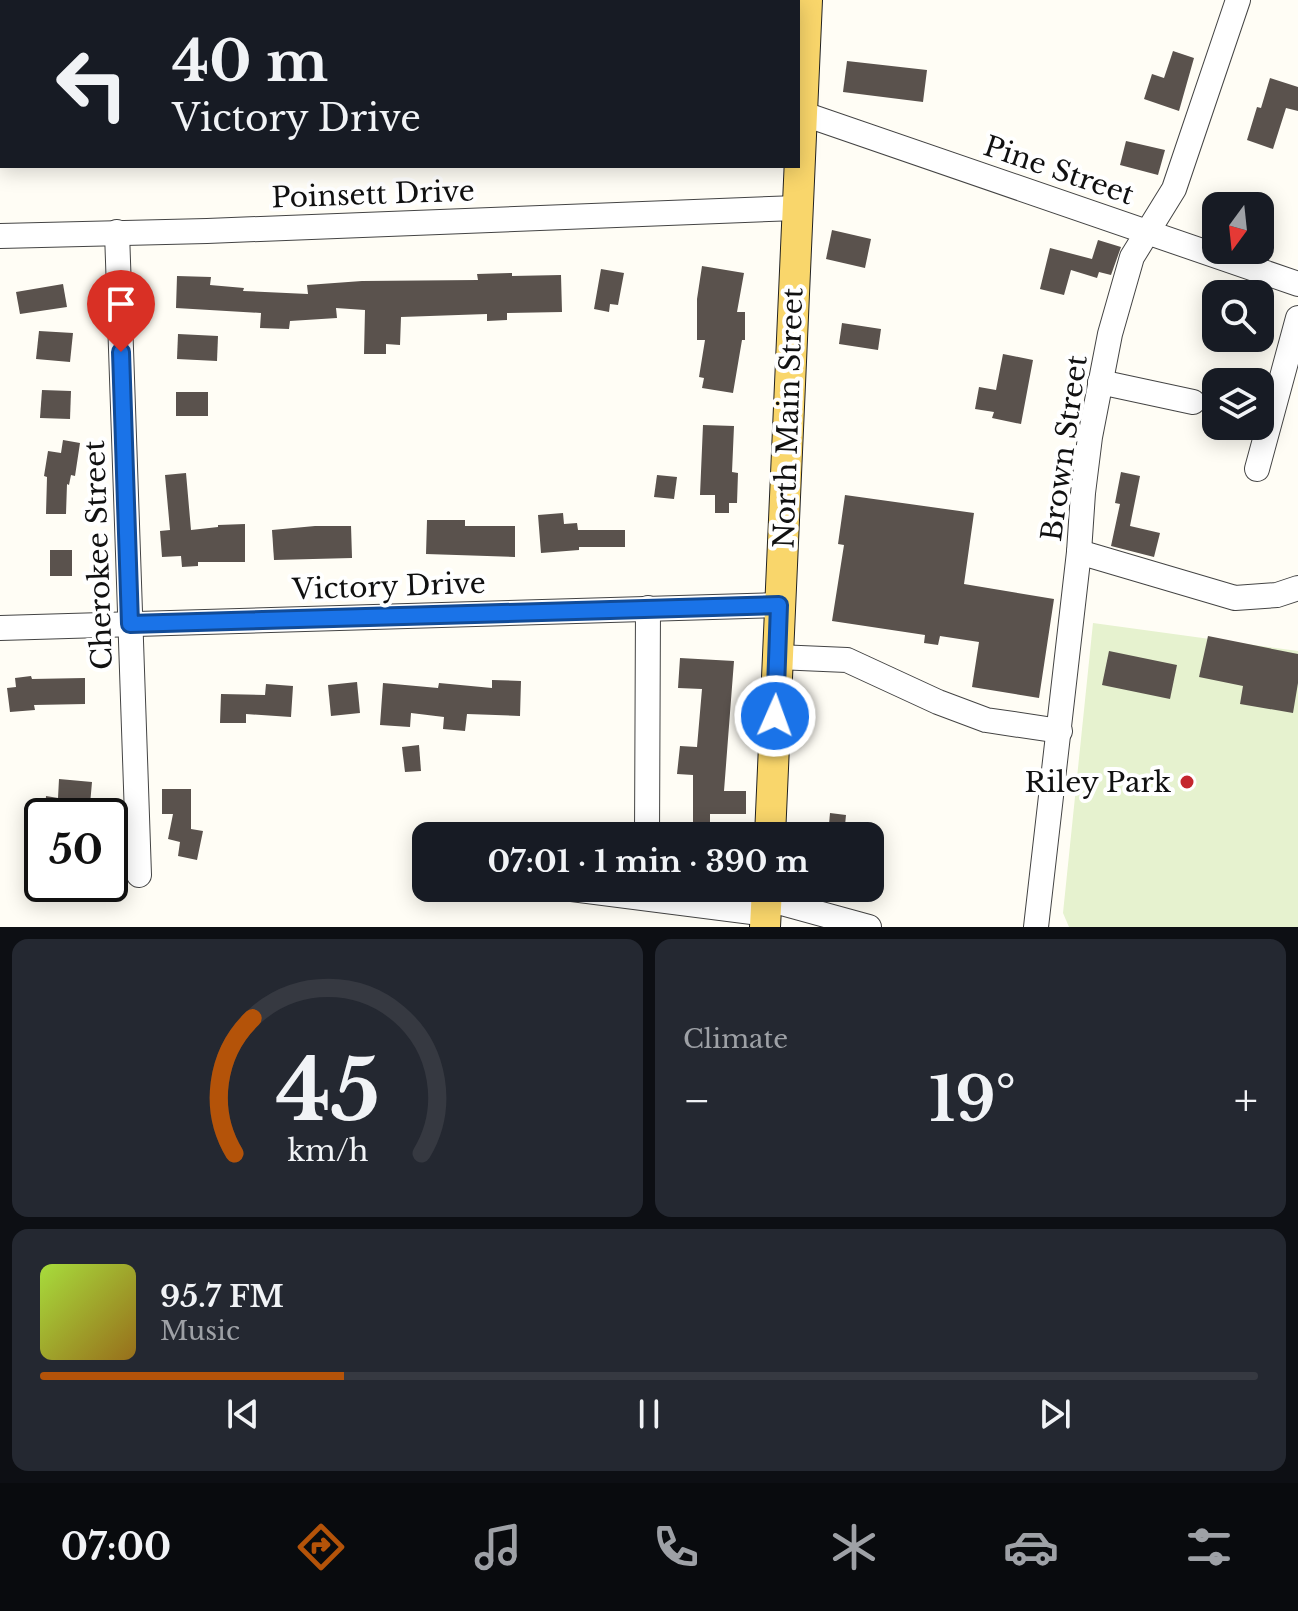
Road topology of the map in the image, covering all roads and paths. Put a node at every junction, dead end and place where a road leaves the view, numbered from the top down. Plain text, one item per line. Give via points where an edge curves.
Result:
1 (807, 0) edge
2 (1238, 0) edge
3 (801, 113) junction
4 (800, 137) edge
5 (799, 168) edge
6 (797, 208) junction
7 (117, 232) junction
8 (1147, 232) junction
9 (0, 236) edge
10 (1298, 284) edge
11 (1298, 318) edge
12 (1100, 382) junction
13 (1193, 402) dead end
14 (1257, 469) dead end
15 (1079, 552) junction
16 (1298, 588) edge
17 (779, 605) junction
18 (648, 608) junction
19 (130, 624) junction
20 (0, 628) edge
21 (777, 657) junction
22 (1060, 731) junction
23 (647, 822) edge
24 (771, 822) edge
25 (139, 875) dead end
26 (713, 902) edge
27 (766, 907) edge
28 (869, 927) edge
29 (1036, 927) edge

1 - 3 main road, North Main Street
2 - 8 street, Brown Street via 1174,189
3 - 4 main road, North Main Street
3 - 8 street, Pine Street
5 - 6 main road, North Main Street
6 - 7 street, Poinsett Drive
6 - 17 main road, North Main Street
7 - 9 street, Poinsett Drive
7 - 19 street, Cherokee Street
8 - 10 street, Pine Street
8 - 12 street, Brown Street via 1132,257
11 - 14 street
12 - 13 street
12 - 15 street, Brown Street
15 - 16 street via 1235,598
15 - 22 street, Brown Street
17 - 18 street, Victory Drive
17 - 21 main road, North Main Street
18 - 19 street, Victory Drive
18 - 23 street
19 - 20 street, Victory Drive
19 - 25 street, Cherokee Street
21 - 22 street via 847,660 986,720
21 - 24 main road, North Main Street
22 - 29 street, Brown Street
26 - 27 street
27 - 28 street

